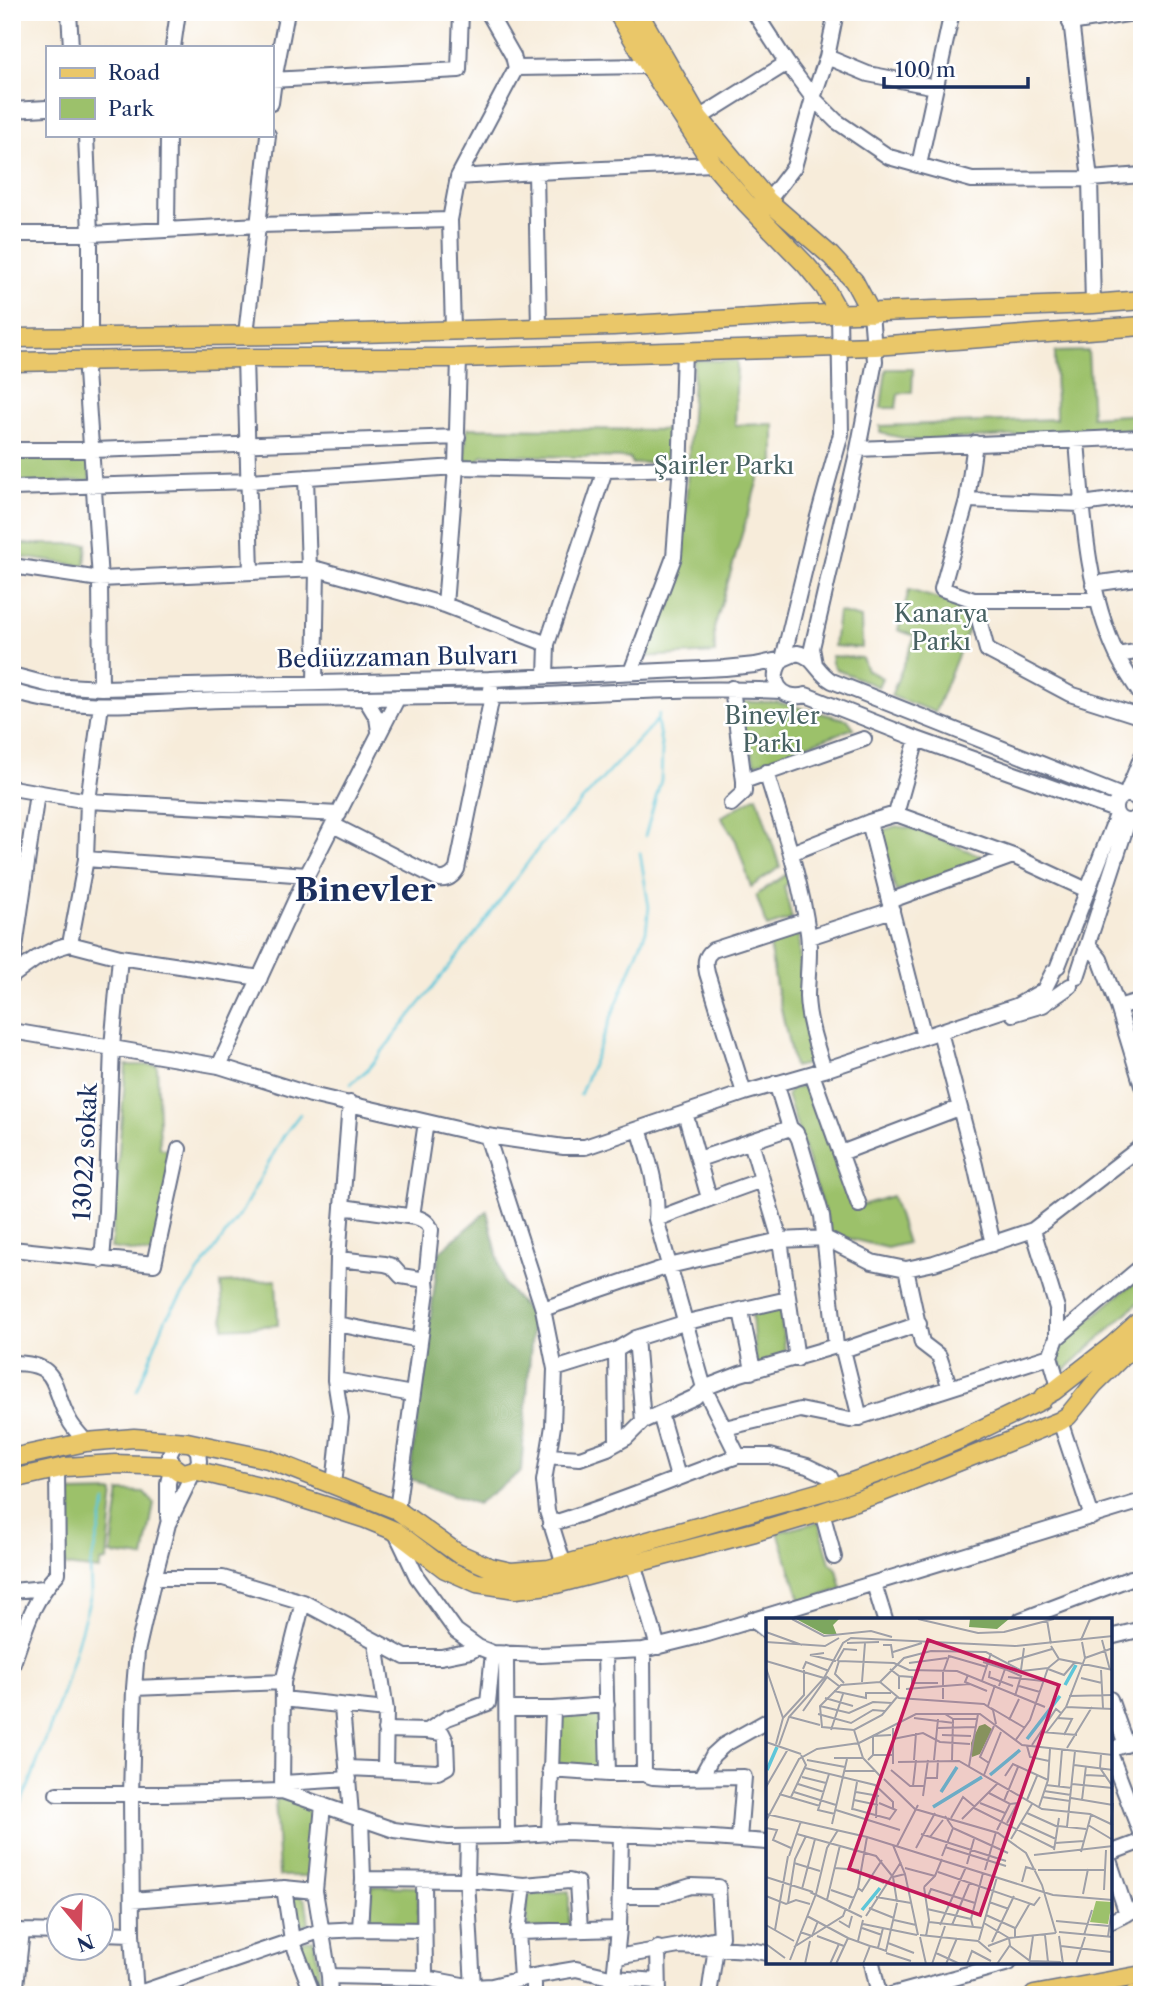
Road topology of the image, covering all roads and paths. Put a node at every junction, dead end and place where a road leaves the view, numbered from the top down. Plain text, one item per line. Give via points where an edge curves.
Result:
1 (69, 12) edge
2 (178, 12) edge
3 (287, 12) edge
4 (461, 12) edge
5 (488, 12) edge
6 (617, 12) edge
7 (638, 12) edge
8 (754, 12) edge
9 (836, 12) edge
10 (952, 12) edge
11 (1140, 12) edge
12 (1070, 18) edge
13 (71, 46) edge
14 (173, 46) edge
15 (828, 57) junction
16 (787, 63) junction
17 (649, 66) junction
18 (516, 68) junction
19 (273, 75) edge
20 (273, 80) edge
21 (936, 87) junction
22 (813, 98) junction
23 (46, 108) edge
24 (12, 110) edge
25 (699, 118) junction
26 (86, 136) edge
27 (168, 136) edge
28 (268, 136) edge
29 (713, 164) junction
30 (919, 165) junction
31 (536, 172) junction
32 (1142, 175) edge
33 (458, 177) junction
34 (1090, 180) junction
35 (768, 201) junction
36 (450, 220) junction
37 (259, 225) junction
38 (167, 229) junction
39 (12, 233) edge
40 (90, 234) junction
41 (825, 289) junction
42 (859, 290) junction
43 (1142, 300) edge
44 (1093, 304) junction
45 (895, 312) junction
46 (839, 313) junction
47 (871, 313) junction
48 (803, 315) junction
49 (1142, 326) edge
50 (539, 328) junction
51 (453, 330) junction
52 (246, 335) junction
53 (90, 337) junction
54 (12, 338) edge
55 (840, 346) junction
56 (875, 346) junction
57 (684, 351) junction
58 (245, 358) junction
59 (459, 358) junction
60 (89, 361) junction
61 (12, 362) edge
62 (457, 437) junction
63 (1142, 437) edge
64 (1077, 440) junction
65 (975, 443) junction
66 (248, 444) junction
67 (858, 449) junction
68 (12, 450) edge
69 (93, 450) junction
70 (456, 467) junction
71 (680, 468) junction
72 (605, 470) junction
73 (306, 477) junction
74 (250, 481) junction
75 (93, 486) junction
76 (12, 488) edge
77 (1142, 496) edge
78 (967, 500) junction
79 (1082, 503) junction
80 (12, 566) edge
81 (313, 569) junction
82 (251, 572) junction
83 (1142, 577) edge
84 (100, 579) junction
85 (1093, 584) junction
86 (974, 600) junction
87 (1097, 600) junction
88 (445, 605) junction
89 (547, 644) junction
90 (1142, 652) edge
91 (1117, 655) junction
92 (783, 659) junction
93 (817, 667) junction
94 (631, 672) junction
95 (12, 675) edge
96 (546, 676) junction
97 (489, 679) junction
98 (315, 682) junction
99 (101, 688) junction
100 (732, 688) junction
101 (12, 691) edge
102 (782, 691) junction
103 (806, 695) junction
104 (492, 696) junction
105 (398, 697) junction
106 (1142, 697) edge
107 (365, 698) junction
108 (101, 705) junction
109 (1142, 717) edge
110 (379, 731) junction
111 (864, 738) dead end
112 (917, 739) junction
113 (1142, 756) edge
114 (766, 772) junction
115 (744, 781) junction
116 (12, 788) edge
117 (37, 793) junction
118 (1124, 795) junction
119 (88, 801) junction
120 (1141, 802) edge
121 (731, 804) dead end
122 (896, 814) junction
123 (1127, 818) edge
124 (337, 820) junction
125 (869, 822) junction
126 (791, 853) junction
127 (1013, 856) junction
128 (86, 859) junction
129 (307, 875) junction
130 (1087, 890) junction
131 (890, 905) junction
132 (806, 920) junction
133 (808, 937) junction
134 (71, 944) junction
135 (1088, 944) junction
136 (120, 957) junction
137 (12, 969) edge
138 (1055, 969) junction
139 (12, 976) edge
140 (260, 978) junction
141 (1073, 981) junction
142 (1142, 1000) edge
143 (1118, 1007) junction
144 (954, 1027) junction
145 (12, 1031) edge
146 (940, 1032) junction
147 (924, 1037) junction
148 (112, 1047) junction
149 (219, 1066) junction
150 (818, 1072) junction
151 (776, 1083) junction
152 (1142, 1086) edge
153 (744, 1093) junction
154 (350, 1104) junction
155 (959, 1108) junction
156 (685, 1114) junction
157 (426, 1122) junction
158 (790, 1128) junction
159 (639, 1129) junction
160 (487, 1136) junction
161 (751, 1142) junction
162 (1142, 1146) edge
163 (179, 1149) dead end
164 (841, 1153) junction
165 (699, 1159) junction
166 (762, 1180) junction
167 (709, 1198) junction
168 (859, 1205) dead end
169 (342, 1207) junction
170 (411, 1216) junction
171 (656, 1219) junction
172 (1033, 1230) junction
173 (825, 1238) junction
174 (780, 1240) junction
175 (993, 1244) junction
176 (12, 1249) edge
177 (338, 1259) junction
178 (102, 1260) junction
179 (669, 1266) junction
180 (1142, 1266) edge
181 (906, 1269) junction
182 (426, 1280) junction
183 (788, 1299) junction
184 (543, 1309) junction
185 (741, 1311) junction
186 (1142, 1318) edge
187 (687, 1322) junction
188 (337, 1324) junction
189 (919, 1324) junction
190 (1142, 1337) edge
191 (636, 1338) junction
192 (1057, 1338) junction
193 (419, 1340) junction
194 (839, 1348) junction
195 (616, 1350) junction
196 (1050, 1356) junction
197 (797, 1359) junction
198 (12, 1363) edge
199 (555, 1369) junction
200 (751, 1372) junction
201 (335, 1380) junction
202 (704, 1388) junction
203 (950, 1388) junction
204 (1052, 1393) junction
205 (412, 1394) junction
206 (660, 1414) junction
207 (860, 1418) junction
208 (1062, 1418) junction
209 (643, 1421) junction
210 (725, 1428) junction
211 (86, 1442) junction
212 (186, 1443) junction
213 (617, 1443) junction
214 (738, 1455) junction
215 (548, 1456) junction
216 (12, 1458) edge
217 (172, 1466) junction
218 (57, 1468) junction
219 (194, 1469) junction
220 (678, 1477) junction
221 (12, 1479) edge
222 (334, 1485) junction
223 (835, 1488) junction
224 (1142, 1501) edge
225 (397, 1510) junction
226 (822, 1512) junction
227 (1092, 1517) junction
228 (168, 1524) junction
229 (550, 1524) junction
230 (395, 1531) junction
231 (834, 1557) dead end
232 (633, 1563) junction
233 (564, 1565) junction
234 (445, 1569) junction
235 (154, 1578) junction
236 (1142, 1578) edge
237 (874, 1584) junction
238 (425, 1587) junction
239 (44, 1588) junction
240 (12, 1591) edge
241 (303, 1602) junction
242 (884, 1618) edge
243 (1033, 1618) edge
244 (752, 1619) junction
245 (1142, 1629) edge
246 (766, 1630) edge
247 (1112, 1636) edge
248 (376, 1643) junction
249 (478, 1647) junction
250 (658, 1647) junction
251 (643, 1650) junction
252 (500, 1653) junction
253 (605, 1653) junction
254 (12, 1666) edge
255 (283, 1682) junction
256 (134, 1688) junction
257 (283, 1699) junction
258 (607, 1705) junction
259 (1112, 1706) edge
260 (342, 1707) junction
261 (507, 1709) junction
262 (553, 1709) junction
263 (386, 1710) junction
264 (766, 1722) edge
265 (385, 1730) junction
266 (427, 1731) junction
267 (1142, 1739) edge
268 (1126, 1745) junction
269 (1112, 1750) edge
270 (1112, 1755) edge
271 (385, 1769) junction
272 (550, 1770) junction
273 (349, 1774) junction
274 (608, 1774) junction
275 (644, 1774) junction
276 (701, 1777) junction
277 (282, 1787) junction
278 (57, 1794) dead end
279 (131, 1794) junction
280 (1136, 1804) edge
281 (323, 1805) junction
282 (356, 1816) junction
283 (549, 1834) junction
284 (621, 1834) junction
285 (507, 1836) junction
286 (468, 1838) junction
287 (739, 1839) junction
288 (1142, 1839) edge
289 (766, 1842) edge
290 (1112, 1852) edge
291 (1112, 1869) edge
292 (363, 1879) junction
293 (424, 1880) junction
294 (467, 1880) junction
295 (524, 1885) junction
296 (284, 1888) junction
297 (315, 1891) junction
298 (620, 1896) junction
299 (132, 1900) junction
300 (1142, 1906) edge
301 (1127, 1913) junction
302 (1112, 1921) edge
303 (360, 1929) junction
304 (580, 1929) junction
305 (619, 1929) junction
306 (423, 1930) junction
307 (320, 1931) junction
308 (17, 1932) edge
309 (46, 1932) edge
310 (518, 1932) junction
311 (116, 1933) edge
312 (132, 1934) junction
313 (292, 1940) junction
314 (679, 1946) junction
315 (716, 1947) junction
316 (658, 1948) junction
317 (766, 1954) edge
318 (617, 1956) junction
319 (872, 1965) edge
320 (1002, 1965) edge
321 (1142, 1975) edge
322 (329, 1976) junction
323 (528, 1977) junction
324 (425, 1978) junction
325 (614, 1978) junction
326 (473, 1987) junction
327 (659, 1988) edge
328 (492, 1991) edge
329 (136, 1994) edge
330 (1142, 1994) edge
331 (15, 1995) edge
332 (313, 1995) edge
333 (330, 1995) edge
334 (534, 1995) edge
335 (614, 1995) edge
336 (709, 1995) edge
337 (879, 1995) edge
338 (891, 1995) edge
339 (1034, 1995) edge
340 (1133, 1995) edge

1 - 13 street
2 - 14 street
3 - 19 street
4 - 20 street via 459,70
5 - 18 street
6 - 17 main road
7 - 25 main road
8 - 16 street
9 - 15 street
10 - 21 street
11 - 12 street
12 - 34 street
15 - 21 street via 868,74
15 - 22 street
16 - 22 street
16 - 25 street
17 - 18 street
17 - 29 main road
18 - 33 street
21 - 30 street
22 - 30 street via 836,121 889,157
22 - 35 street via 794,167
23 - 24 street
25 - 35 main road
26 - 40 street
27 - 38 street
28 - 37 street
29 - 31 street
29 - 41 main road
30 - 34 street via 972,180
31 - 33 street
31 - 50 street
32 - 34 street
33 - 36 street
34 - 44 street
35 - 42 main road via 831,257
36 - 37 street
36 - 51 street
37 - 38 street
37 - 52 street
38 - 40 street
39 - 40 street
40 - 53 street
41 - 46 main road
41 - 48 main road via 820,305
42 - 45 main road
42 - 47 main road
43 - 44 main road
44 - 45 main road
45 - 47 main road
46 - 47 main road
46 - 48 main road
46 - 55 street
47 - 56 street
48 - 50 main road
49 - 56 main road
50 - 51 main road
51 - 52 main road
52 - 53 main road
53 - 54 main road
55 - 56 main road
55 - 57 main road
55 - 92 street via 841,434
56 - 67 street
57 - 59 main road
57 - 71 street
58 - 59 main road
58 - 60 main road
58 - 66 street
59 - 62 street
60 - 61 main road
60 - 69 street
62 - 66 street
62 - 70 street
63 - 64 street
64 - 65 street
64 - 79 street
65 - 67 street
65 - 78 street
66 - 69 street
66 - 74 street
67 - 93 street via 812,648
68 - 69 street
69 - 75 street
70 - 72 street
70 - 73 street
70 - 88 street
71 - 72 street
71 - 94 street via 674,557
72 - 89 street
73 - 74 street
73 - 81 street
74 - 75 street
74 - 82 street
75 - 76 street
75 - 84 street
77 - 79 street
78 - 79 street
78 - 86 street via 942,589
79 - 85 street
80 - 84 street
81 - 82 street
81 - 88 street
81 - 98 street
82 - 84 street
83 - 85 street
84 - 99 street
85 - 87 street
86 - 87 street
86 - 109 street via 987,650 1070,694
87 - 91 street
88 - 89 street
89 - 96 street
90 - 91 street
91 - 106 street
92 - 93 street via 797,653
92 - 94 street, Bediüzzaman Bulvarı via 725,668
92 - 102 street via 775,671
93 - 103 street via 816,685
93 - 118 street via 831,681
94 - 96 street, Bediüzzaman Bulvarı
95 - 99 street, Bediüzzaman Bulvarı via 50,685
96 - 97 street, Bediüzzaman Bulvarı
97 - 98 street, Bediüzzaman Bulvarı
97 - 104 street
98 - 99 street, Bediüzzaman Bulvarı
100 - 102 street, Bediüzzaman Bulvarı
100 - 104 street, Bediüzzaman Bulvarı
100 - 115 street
101 - 108 street, Bediüzzaman Bulvarı via 38,699
102 - 103 street
103 - 112 street
104 - 105 street, Bediüzzaman Bulvarı
104 - 124 street via 454,874 439,879
105 - 107 street, Bediüzzaman Bulvarı
105 - 110 street
107 - 108 street, Bediüzzaman Bulvarı
107 - 110 street
108 - 119 street
110 - 124 street
111 - 114 street
112 - 122 street
112 - 123 street
113 - 118 street
114 - 115 street
114 - 126 street
115 - 121 street via 744,792
116 - 117 street
117 - 119 street
117 - 137 street
118 - 120 street
118 - 123 street via 1116,802
119 - 124 street
119 - 128 street
120 - 123 street via 1140,814
122 - 125 street
122 - 127 street
123 - 130 street
123 - 135 street
124 - 129 street
125 - 126 street
125 - 131 street
126 - 132 street
127 - 130 street
127 - 131 street
128 - 129 street
128 - 134 street
129 - 140 street
130 - 138 street
131 - 133 street
131 - 147 street
132 - 133 street
132 - 153 street via 713,950 705,960
133 - 150 street via 808,1007
134 - 136 street
134 - 139 street via 37,958
135 - 141 street
135 - 143 street via 1100,959
136 - 140 street
136 - 148 street, 13022 sokak
138 - 141 street via 1072,966
138 - 144 street via 1044,989 1016,1006
140 - 149 street
141 - 144 street via 1042,1005
142 - 143 street
143 - 152 street
144 - 146 street
145 - 148 street
146 - 147 street
146 - 155 street
147 - 150 street
148 - 149 street
148 - 178 street, 13022 sokak
149 - 154 street
150 - 151 street
150 - 164 street
151 - 153 street
151 - 158 street
153 - 156 street
154 - 157 street
154 - 169 street
155 - 164 street
155 - 175 street
156 - 159 street
156 - 165 street
157 - 160 street
157 - 170 street
158 - 161 street
158 - 173 street via 799,1139
159 - 160 street via 598,1144 574,1147
159 - 171 street via 658,1206
160 - 184 street
161 - 165 street
161 - 166 street
162 - 172 street
163 - 178 street via 154,1264
164 - 168 street
165 - 167 street
166 - 167 street
166 - 174 street
167 - 171 street
169 - 170 street
169 - 177 street
170 - 182 street via 426,1222 431,1230
171 - 179 street
172 - 175 street
172 - 192 street via 1057,1308
173 - 174 street
173 - 181 street via 872,1262
173 - 194 street
174 - 179 street
174 - 183 street
175 - 181 street
176 - 178 street
177 - 182 street via 385,1264 401,1276
177 - 188 street
179 - 184 street
179 - 187 street
180 - 192 street
181 - 189 street
182 - 193 street
183 - 185 street
183 - 197 street
184 - 199 street
185 - 187 street
185 - 200 street
186 - 204 main road
187 - 191 street
187 - 202 street
188 - 193 street
188 - 201 street
189 - 194 street
189 - 203 street via 922,1343 939,1356
190 - 208 main road
191 - 195 street
191 - 209 street
192 - 196 street
193 - 205 street
194 - 197 street
194 - 207 street
195 - 199 street
195 - 213 street
196 - 203 street
196 - 204 street
197 - 200 street
198 - 211 street via 33,1364 47,1371 69,1421
199 - 215 street
200 - 202 street
201 - 205 street
201 - 222 street via 341,1418
202 - 206 street
202 - 210 street
203 - 207 street
204 - 208 main road via 1059,1391 1071,1401
204 - 208 main road via 1041,1411 1047,1419
204 - 223 main road via 965,1437
205 - 225 street
206 - 209 street
206 - 220 street
207 - 210 street via 800,1410
208 - 226 main road via 951,1466
208 - 227 street
209 - 213 street
210 - 214 street
211 - 212 main road via 134,1437
211 - 216 main road
212 - 217 street via 177,1444 170,1452
212 - 219 street via 196,1447 200,1456
212 - 222 main road via 268,1459
213 - 215 street via 580,1458
214 - 220 street
214 - 223 street via 770,1456 807,1466 830,1476
215 - 229 street via 544,1481
217 - 218 main road
217 - 219 main road via 184,1473
217 - 228 street
218 - 221 main road
218 - 239 street via 58,1573
219 - 228 street
219 - 230 main road via 276,1490
220 - 229 street
222 - 225 main road
223 - 233 main road
224 - 227 street
225 - 233 main road via 457,1553 489,1567 511,1572
226 - 231 street
226 - 232 main road
227 - 237 street
228 - 235 street
229 - 233 street
230 - 234 main road
230 - 238 street
232 - 234 main road via 556,1584 516,1589 477,1583
232 - 250 street
234 - 238 street via 431,1574
235 - 241 street via 223,1578
235 - 256 street
236 - 243 street via 1131,1578
237 - 242 street
237 - 244 street
238 - 249 street via 456,1631
239 - 240 street
239 - 254 street
241 - 248 street
241 - 255 street
244 - 246 street
244 - 250 street
245 - 247 street
248 - 249 street via 405,1657 441,1657
248 - 263 street
249 - 252 street
250 - 251 street
251 - 253 street
251 - 275 street
252 - 253 street
252 - 261 street
252 - 266 street via 488,1703
253 - 258 street
255 - 256 street
255 - 257 street
256 - 279 street
257 - 260 street
257 - 277 street
258 - 262 street
258 - 274 street
259 - 268 street
260 - 263 street
260 - 273 street
261 - 262 street
261 - 285 street
262 - 272 street
263 - 265 street
264 - 276 street via 724,1745
265 - 266 street
265 - 271 street
266 - 271 street via 442,1733 447,1767 438,1772
267 - 268 street
268 - 269 street
270 - 280 street
271 - 273 street
272 - 274 street
272 - 283 street
273 - 277 street
273 - 282 street
274 - 275 street
275 - 276 street
276 - 287 street via 744,1777
277 - 279 street
277 - 281 street
278 - 279 street
279 - 299 street
280 - 288 street
281 - 282 street
281 - 297 street
282 - 286 street via 394,1830
282 - 292 street
283 - 284 street
283 - 285 street
284 - 287 street
284 - 298 street
285 - 286 street
286 - 294 street
287 - 289 street
288 - 290 street
291 - 301 street
292 - 293 street
292 - 303 street
293 - 294 street
293 - 306 street
294 - 295 street
294 - 326 street
295 - 304 street via 577,1883
295 - 310 street
296 - 297 street
296 - 299 street
296 - 313 street
297 - 307 street
298 - 305 street
298 - 314 street via 659,1896 691,1886 718,1887 722,1937
299 - 312 street
300 - 301 street
301 - 302 street
303 - 306 street
303 - 307 street
304 - 305 street
304 - 310 street
305 - 318 street
306 - 324 street
307 - 313 street
307 - 322 street
308 - 309 street
308 - 331 street
310 - 323 street
311 - 312 street
312 - 329 street
313 - 329 street
313 - 332 street
314 - 315 street
314 - 316 street
315 - 317 street
315 - 336 street
316 - 318 street
316 - 327 street
318 - 325 street
319 - 337 street
320 - 338 street
321 - 339 main road
322 - 324 street
322 - 333 street
323 - 325 street via 576,1969
323 - 328 street
323 - 334 street
324 - 326 street
325 - 327 street
325 - 335 street
326 - 328 street
330 - 340 main road

